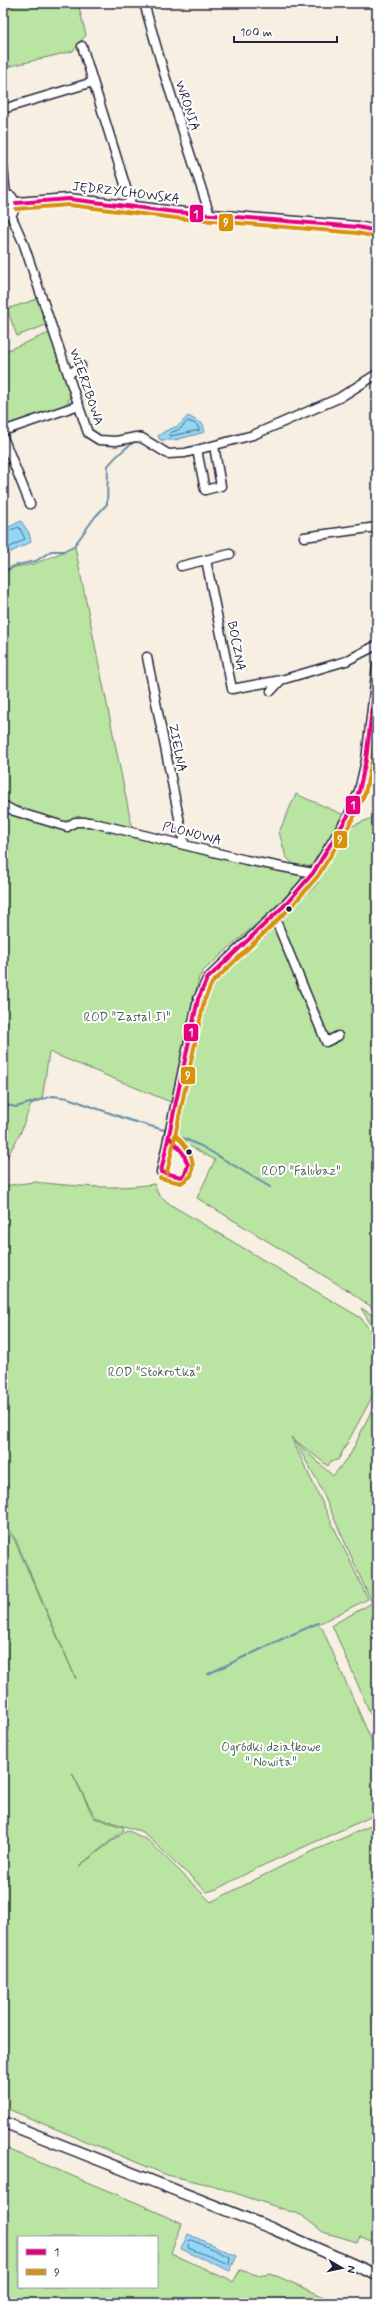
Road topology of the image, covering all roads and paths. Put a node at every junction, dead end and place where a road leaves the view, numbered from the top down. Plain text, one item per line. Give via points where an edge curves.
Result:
1 (144, 3) edge
2 (82, 46) dead end
3 (93, 82) junction
4 (3, 109) edge
5 (3, 167) edge
6 (5, 196) edge
7 (16, 203) junction
8 (132, 207) junction
9 (6, 213) edge
10 (210, 215) junction
11 (377, 232) edge
12 (81, 366) dead end
13 (69, 374) junction
14 (377, 374) edge
15 (79, 405) junction
16 (3, 431) edge
17 (3, 437) edge
18 (214, 446) junction
19 (197, 450) junction
20 (30, 504) dead end
21 (377, 527) edge
22 (304, 537) dead end
23 (230, 554) dead end
24 (206, 560) junction
25 (181, 566) dead end
26 (377, 645) edge
27 (147, 658) dead end
28 (377, 665) edge
29 (281, 680) junction
30 (271, 691) dead end
31 (3, 805) edge
32 (184, 843) junction
33 (313, 873) junction
34 (274, 916) junction
35 (338, 1036) dead end
36 (161, 1172) dead end
37 (3, 2122) edge
38 (377, 2274) edge

1 - 10 street, WRONIA
2 - 3 street
3 - 4 street
3 - 8 street
5 - 6 street
6 - 7 main road via 12,197
7 - 8 main road, JĘDRZYCHOWSKA via 62,199
7 - 9 main road via 15,208
8 - 10 main road, JĘDRZYCHOWSKA
9 - 13 street, WIERZBOWA via 23,242
10 - 11 main road, JĘDRZYCHOWSKA via 346,226
12 - 13 street
13 - 15 street, WIERZBOWA
14 - 18 street, WIERZBOWA via 339,398 253,435
15 - 16 street
15 - 19 street, WIERZBOWA via 88,433 93,438 116,441 142,438 173,455
17 - 20 street
18 - 19 street, WIERZBOWA
18 - 19 street via 221,486 204,490
21 - 22 street
23 - 24 street
24 - 25 street
24 - 29 street, BOCZNA via 232,689
26 - 29 street, BOCZNA via 346,661
27 - 32 street, ZIELNA
28 - 33 street via 369,740 359,791 349,814
29 - 30 street
31 - 32 street, PLONOWA via 14,811 67,827 75,822 90,822
32 - 33 street, PLONOWA via 246,860
33 - 34 street
34 - 35 street via 326,1042
34 - 36 street via 207,979 202,987
37 - 38 main road via 271,2228

